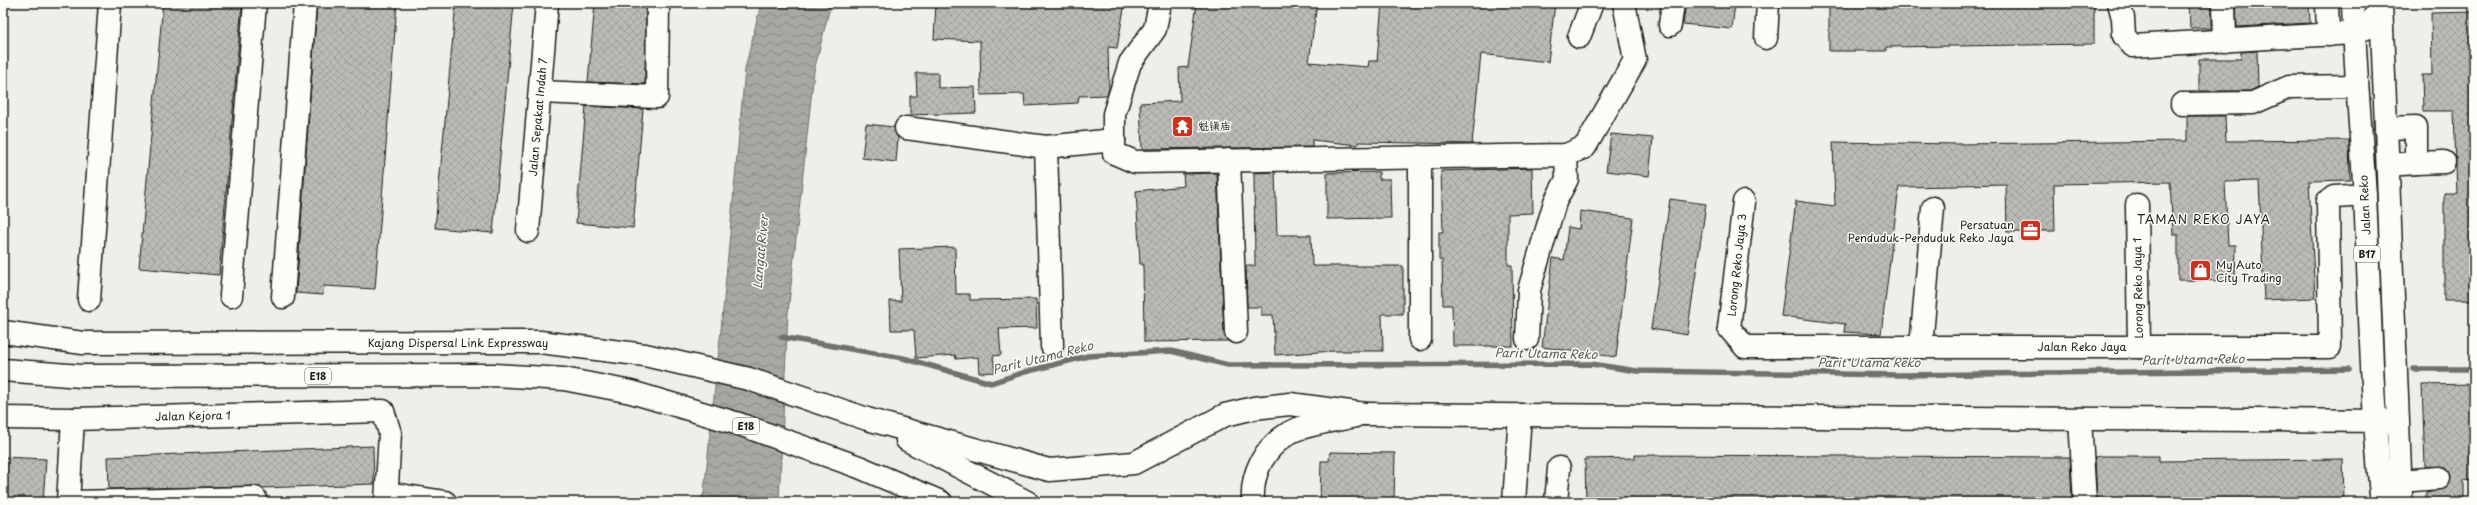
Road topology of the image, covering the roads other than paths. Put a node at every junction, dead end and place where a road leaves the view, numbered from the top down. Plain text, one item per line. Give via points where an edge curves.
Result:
1 (110, 3) edge
2 (255, 3) edge
3 (305, 3) edge
4 (547, 3) edge
5 (658, 3) edge
6 (1160, 3) edge
7 (1592, 3) edge
8 (1624, 3) edge
9 (1673, 3) edge
10 (1768, 3) edge
11 (2119, 3) edge
12 (2224, 3) edge
13 (2327, 3) edge
14 (2353, 3) edge
15 (2380, 3) edge
16 (1670, 25) dead end
17 (2354, 33) junction
18 (2328, 35) junction
19 (1578, 38) dead end
20 (1766, 38) dead end
21 (2225, 41) junction
22 (2356, 86) junction
23 (540, 92) junction
24 (2182, 104) dead end
25 (906, 128) dead end
26 (2386, 128) junction
27 (1114, 140) junction
28 (1046, 147) junction
29 (1566, 155) junction
30 (1420, 157) junction
31 (1230, 160) junction
32 (2444, 162) dead end
33 (2416, 163) junction
34 (2388, 165) junction
35 (2365, 195) junction
36 (1744, 202) dead end
37 (2137, 205) dead end
38 (1933, 208) dead end
39 (528, 230) dead end
40 (231, 296) dead end
41 (283, 297) dead end
42 (89, 300) dead end
43 (3, 332) edge
44 (1236, 332) dead end
45 (1420, 339) dead end
46 (1527, 339) dead end
47 (1052, 346) dead end
48 (1745, 347) joint
49 (1921, 347) junction
50 (2139, 347) junction
51 (3, 370) edge
52 (1366, 414) junction
53 (1520, 415) junction
54 (3, 418) edge
55 (73, 419) junction
56 (2080, 419) junction
57 (867, 420) junction
58 (2373, 421) junction
59 (2398, 421) junction
60 (1559, 468) dead end
61 (2439, 478) dead end
62 (2400, 481) junction
63 (920, 496) edge
64 (386, 497) edge
65 (255, 498) dead end
66 (68, 502) edge
67 (74, 502) edge
68 (445, 502) edge
69 (941, 502) edge
70 (1027, 502) edge
71 (1252, 502) edge
72 (1514, 502) edge
73 (1556, 502) edge
74 (2085, 502) edge
75 (2385, 502) edge
76 (2397, 502) edge

1 - 42 main road
2 - 40 main road
3 - 41 main road
4 - 23 main road, Jalan Sepakat Indah 7
5 - 23 main road via 657,97
6 - 27 main road via 1155,29 1130,63 1114,114
7 - 19 main road
8 - 29 main road via 1635,60 1585,147
9 - 16 main road
10 - 20 main road
11 - 21 main road via 2124,18 2124,36 2133,46
12 - 21 main road
13 - 18 main road
14 - 17 main road, Jalan Reko / B17
15 - 17 main road via 2372,26
15 - 26 main road, B17
17 - 18 main road
17 - 22 main road, Jalan Reko / B17
18 - 21 main road
22 - 24 main road via 2289,87 2253,103
22 - 35 main road, Jalan Reko / B17
23 - 39 main road, Jalan Sepakat Indah 7
25 - 28 main road
26 - 33 main road via 2416,127
26 - 34 main road, B17
27 - 28 main road
27 - 31 main road via 1114,153 1135,162
28 - 47 main road
29 - 30 main road
29 - 46 main road via 1567,179 1554,202 1529,290
30 - 31 main road
30 - 45 main road
31 - 44 main road
32 - 33 main road
33 - 34 main road
34 - 59 main road, B17
35 - 50 main road, Jalan Reko Jaya via 2335,197 2328,201 2330,347
35 - 58 main road, Jalan Reko / B17
36 - 48 main road, Lorong Reko Jaya 3 via 1729,328
37 - 50 main road, Lorong Reko Jaya 1
38 - 49 main road
43 - 57 main road, Kajang Dispersal Link Expressway via 83,343 540,342 645,355 749,379
48 - 49 main road, Jalan Reko Jaya
49 - 50 main road, Jalan Reko Jaya
51 - 63 main road, E18 via 81,376 496,375 564,379 631,392 739,424 859,467
52 - 53 main road
52 - 57 main road via 1290,404 1254,408 1225,415 1134,463 1049,470
52 - 71 main road via 1290,432 1268,450 1256,469
53 - 56 main road
53 - 72 main road
54 - 55 main road, Jalan Kejora 1
55 - 64 main road, Jalan Kejora 1 via 383,411 390,433
55 - 66 main road
56 - 58 main road
56 - 74 main road
57 - 70 main road, Kajang Dispersal Link Expressway
58 - 59 main road
58 - 75 main road, Jalan Reko / B17 via 2381,495
59 - 62 main road, B17
60 - 73 main road
61 - 62 main road
62 - 76 main road, B17 via 2400,496
63 - 69 main road, E18
64 - 68 main road
65 - 67 main road

